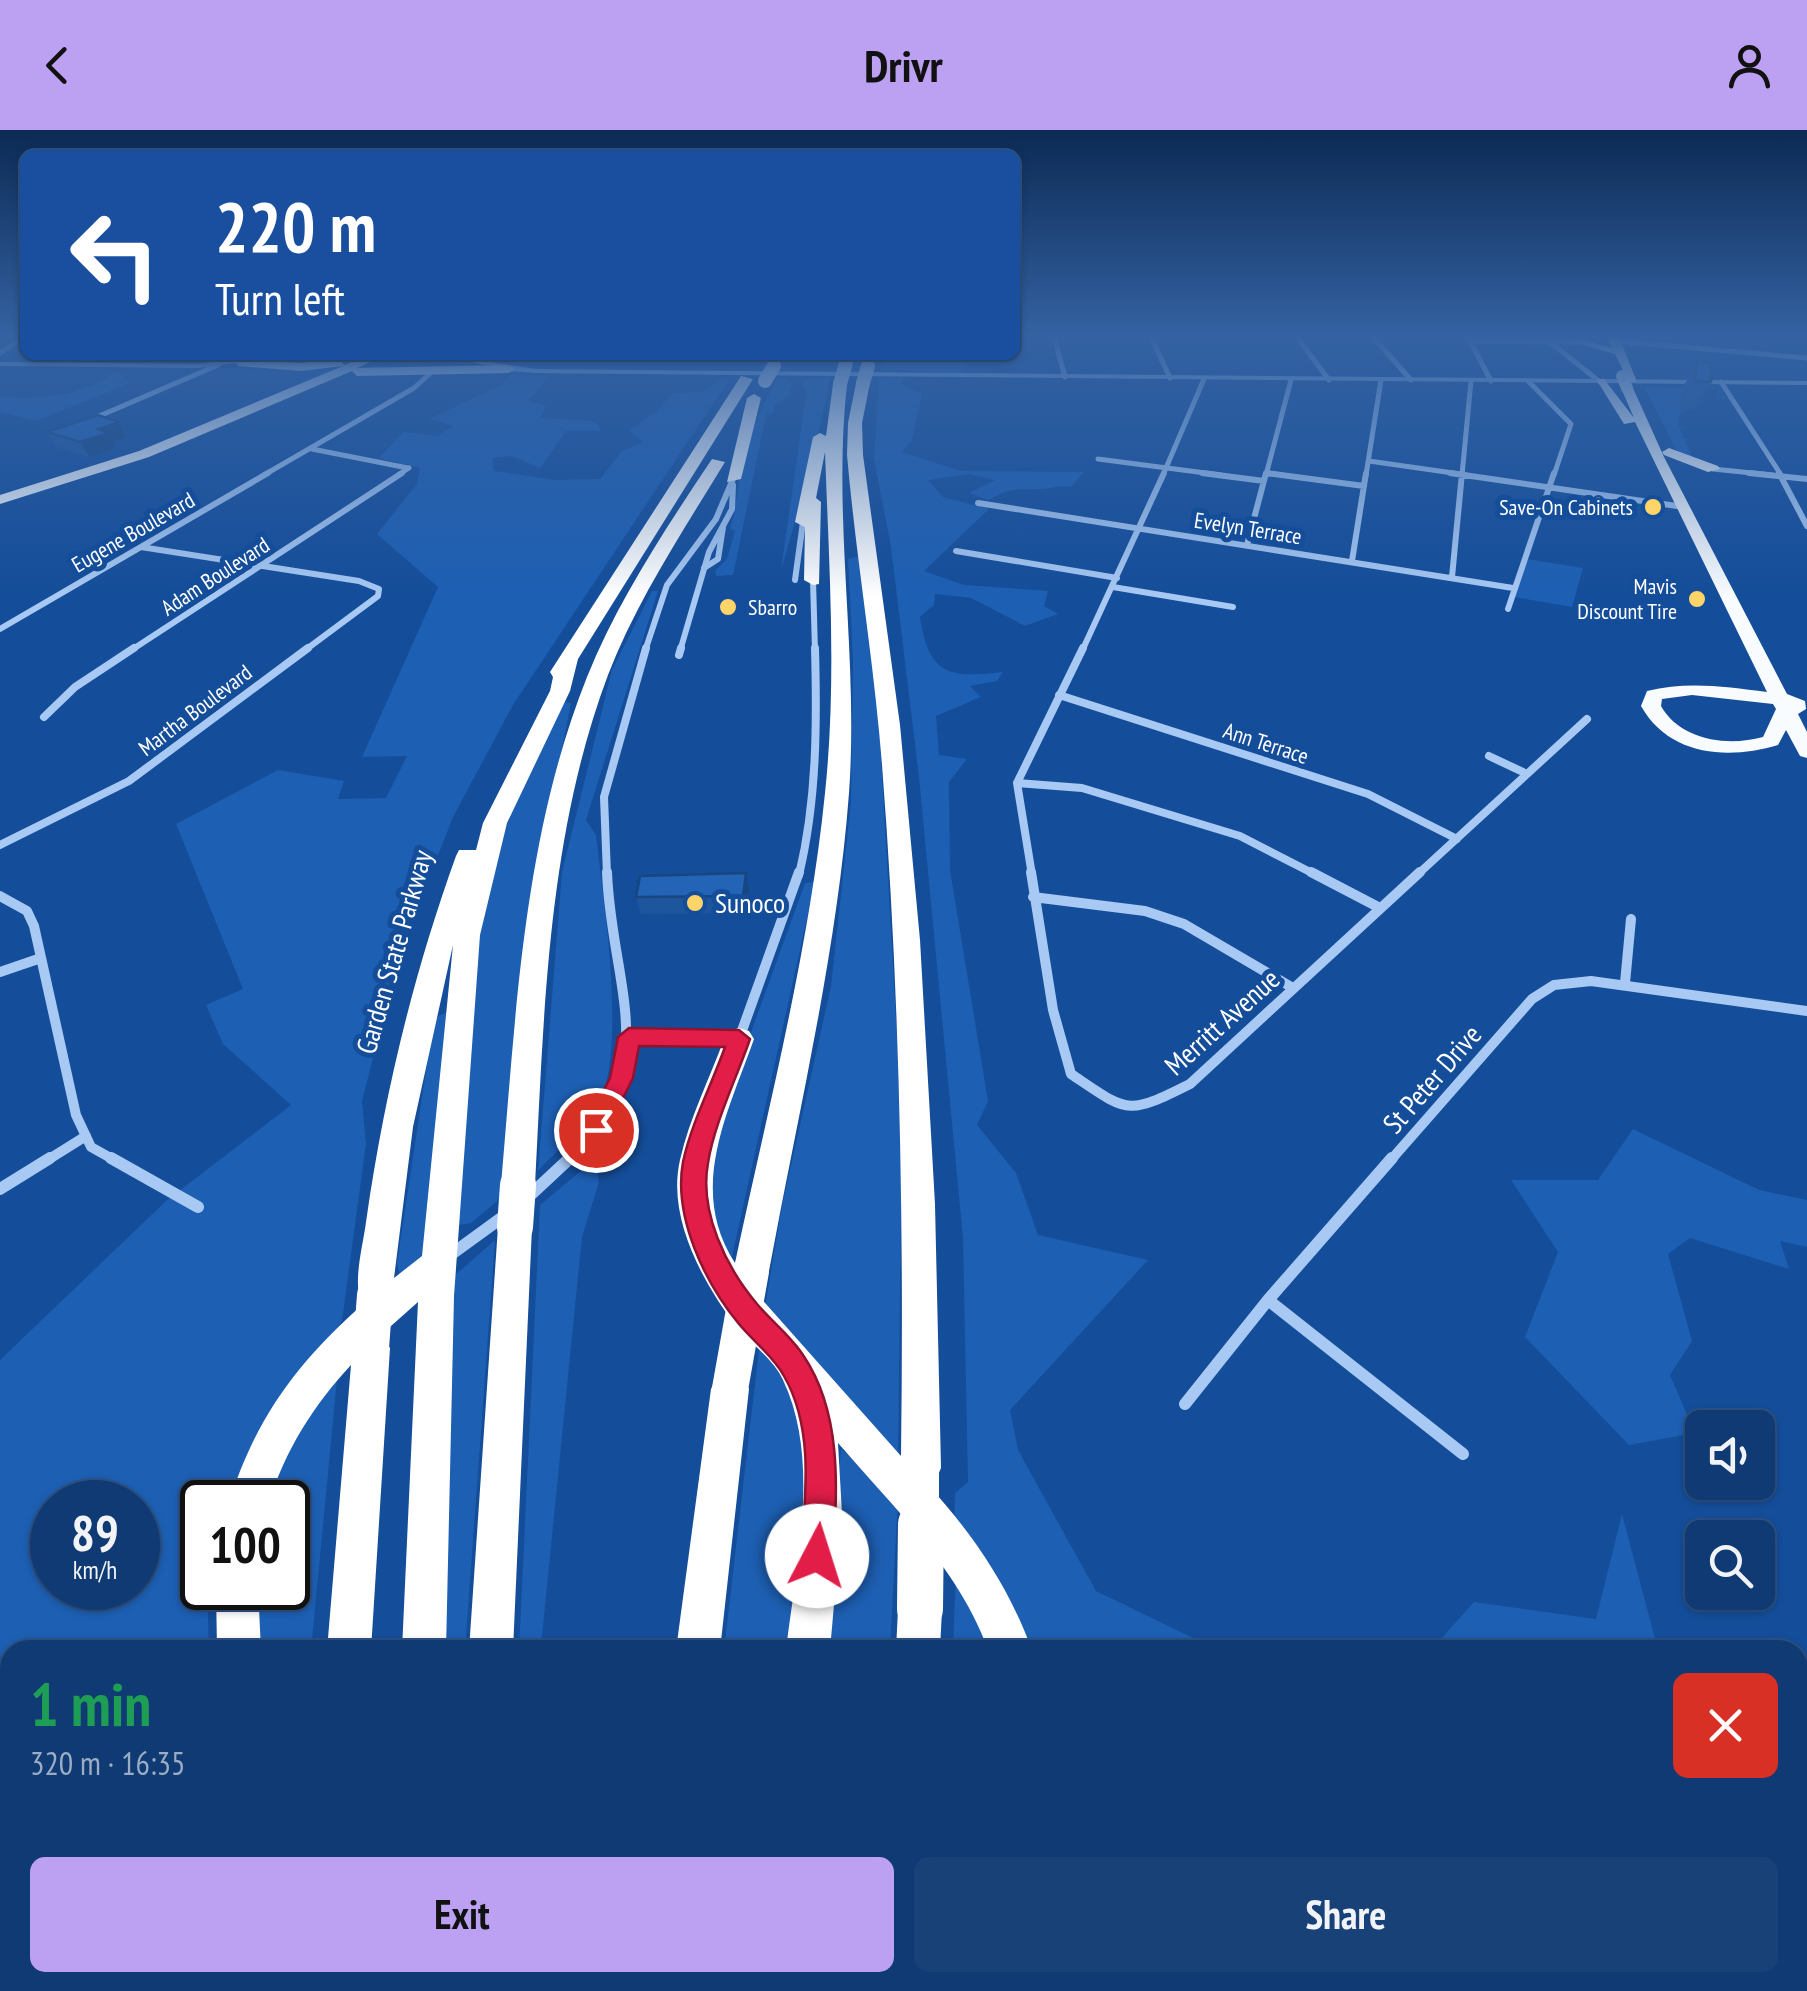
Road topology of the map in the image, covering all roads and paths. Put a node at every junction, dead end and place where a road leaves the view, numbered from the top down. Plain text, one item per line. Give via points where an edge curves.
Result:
1 (201, 424) edge
2 (216, 424) edge
3 (353, 424) edge
4 (724, 424) edge
5 (730, 424) edge
6 (745, 424) edge
7 (823, 424) edge
8 (837, 424) edge
9 (856, 424) edge
10 (1186, 424) edge
11 (1279, 424) edge
12 (1375, 424) edge
13 (1467, 424) edge
14 (1571, 424) edge
15 (1636, 424) edge
16 (1649, 424) edge
17 (1749, 424) edge
18 (311, 449) junction
19 (1663, 455) junction
20 (1098, 459) dead end
21 (1369, 462) junction
22 (1168, 468) junction
23 (1712, 469) junction
24 (813, 474) junction
25 (1462, 474) junction
26 (1781, 476) junction
27 (1265, 477) junction
28 (732, 479) junction
29 (1807, 479) edge
30 (1684, 480) junction
31 (1364, 486) junction
32 (1550, 486) junction
33 (0, 497) edge
34 (978, 502) dead end
35 (1684, 507) junction
36 (803, 522) joint
37 (1807, 526) edge
38 (1140, 530) junction
39 (1247, 546) junction
40 (141, 547) junction
41 (956, 551) dead end
42 (1352, 562) junction
43 (263, 567) junction
44 (1452, 577) junction
45 (804, 580) junction
46 (1115, 583) junction
47 (1513, 588) junction
48 (1233, 607) dead end
49 (1508, 609) dead end
50 (0, 629) edge
51 (680, 655) dead end
52 (569, 656) junction
53 (1059, 695) junction
54 (1798, 707) edge
55 (44, 717) dead end
56 (1587, 719) dead end
57 (1807, 752) edge
58 (1489, 756) dead end
59 (1528, 774) junction
60 (1016, 784) junction
61 (1457, 839) junction
62 (0, 845) edge
63 (0, 896) edge
64 (1033, 897) junction
65 (1380, 908) junction
66 (1631, 919) dead end
67 (41, 958) junction
68 (0, 972) edge
69 (1625, 983) junction
70 (1293, 988) junction
71 (1807, 1011) edge
72 (629, 1037) junction
73 (739, 1039) junction
74 (86, 1136) junction
75 (0, 1189) edge
76 (198, 1208) dead end
77 (440, 1263) junction
78 (1268, 1300) junction
79 (794, 1365) junction
80 (1185, 1404) dead end
81 (1463, 1454) dead end
82 (257, 1480) edge
83 (238, 1610) edge
84 (919, 1629) edge
85 (239, 1640) edge
86 (349, 1640) edge
87 (424, 1640) edge
88 (492, 1640) edge
89 (699, 1640) edge
90 (809, 1640) edge
91 (1006, 1640) edge

1 - 33 highway
2 - 33 highway via 144,454
3 - 18 street, Eugene Boulevard
4 - 52 highway, Garden State Parkway
5 - 88 highway, Garden State Parkway, bridge via 626,615 582,720 563,798 542,921 518,1185
6 - 28 highway
7 - 24 highway
8 - 89 highway, bridge via 838,792 814,953 730,1389
9 - 84 highway, bridge via 884,669 912,1020 920,1242
10 - 22 street
11 - 27 street
12 - 21 street
13 - 25 street
14 - 32 street
15 - 19 highway
16 - 19 highway
17 - 26 street
18 - 40 street, Eugene Boulevard
18 - 43 street, Adam Boulevard via 409,468
19 - 23 highway
19 - 30 highway
19 - 35 highway
20 - 22 street
21 - 25 street
21 - 31 street
22 - 27 street
22 - 38 street
23 - 26 street
23 - 30 highway
24 - 36 highway
24 - 45 highway
25 - 32 street
25 - 44 street
26 - 29 street
26 - 37 street
27 - 31 street
27 - 39 street
28 - 51 street via 733,504 718,559 704,568
28 - 72 street via 716,518 664,590 604,797 607,882
30 - 54 highway
31 - 42 street
32 - 35 street
32 - 47 street
34 - 38 street, Evelyn Terrace
35 - 54 highway
36 - 45 street
38 - 39 street, Evelyn Terrace
38 - 46 street
39 - 42 street, Evelyn Terrace
40 - 43 street
40 - 50 street, Eugene Boulevard
41 - 46 street
42 - 44 street, Evelyn Terrace
43 - 55 street, Adam Boulevard via 74,687
43 - 62 street, Martha Boulevard via 364,582 379,589 378,596 129,780
44 - 47 street, Evelyn Terrace
45 - 73 street via 818,678 809,826 788,912
46 - 48 street
46 - 53 street
47 - 49 street
52 - 77 highway via 560,691 495,824 472,914
52 - 86 highway, Garden State Parkway, bridge via 495,791 446,916 405,1078 376,1294
53 - 60 street
53 - 61 street, Ann Terrace via 1368,794
54 - 54 highway via 1770,742 1741,749 1682,735 1650,706 1654,695 1676,689
54 - 57 highway
56 - 59 street, Merritt Avenue
58 - 59 street
59 - 61 street, Merritt Avenue
60 - 64 street, Merritt Avenue
60 - 65 street via 1082,788 1240,836
61 - 65 street, Merritt Avenue
63 - 67 street via 26,911
64 - 70 street via 1184,924
64 - 70 street, Merritt Avenue via 1052,1010 1071,1074 1120,1106 1148,1105 1182,1090
65 - 70 street, Merritt Avenue
66 - 69 street
67 - 68 street
67 - 74 street
69 - 71 street, St Peter Drive
69 - 78 street, St Peter Drive via 1554,984 1532,1000
72 - 73 street
72 - 77 street via 615,1096 584,1144 529,1196
73 - 79 highway via 695,1163 696,1210 724,1280
74 - 75 street
74 - 76 street via 91,1146
77 - 82 highway via 366,1323 315,1376 271,1445
77 - 87 highway
78 - 80 street, St Peter Drive
78 - 81 street
79 - 90 highway via 812,1408 822,1474
79 - 91 highway via 948,1538
83 - 85 highway

